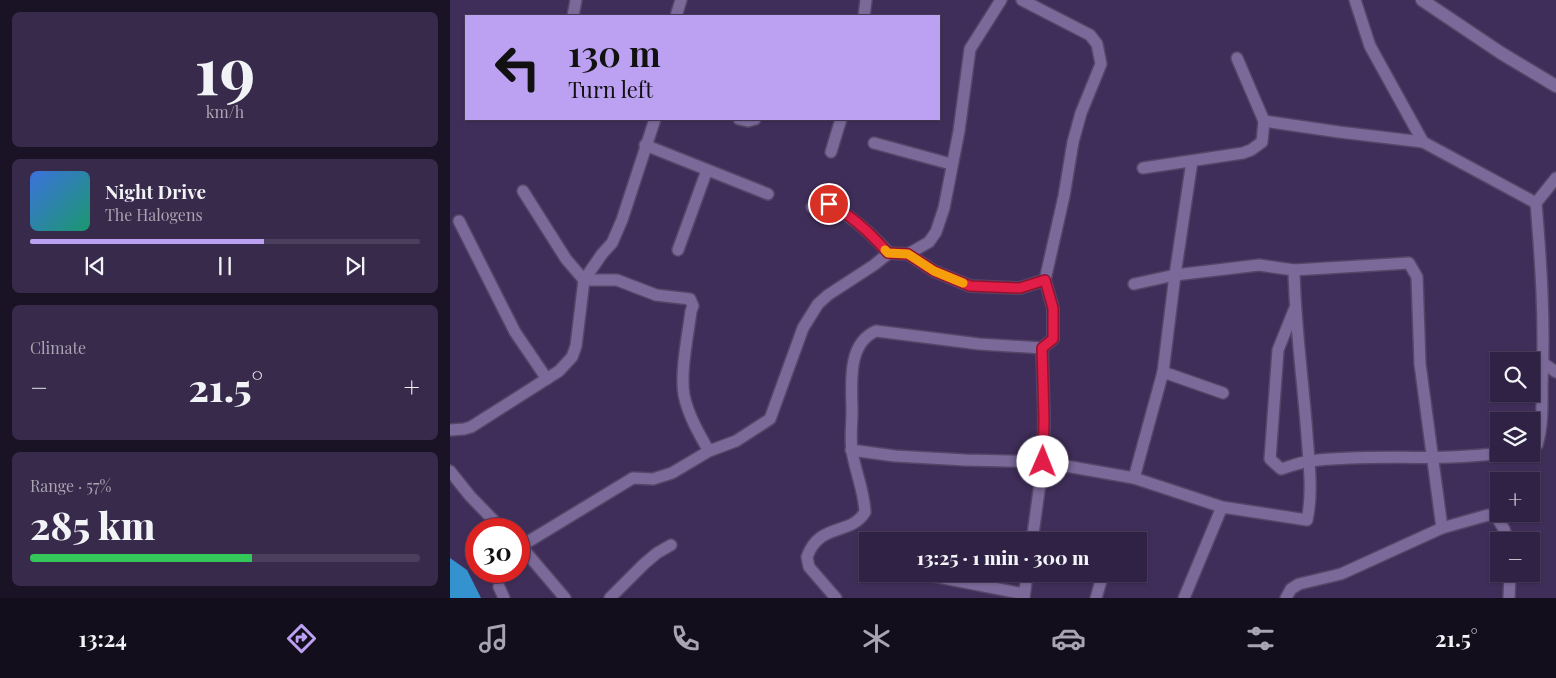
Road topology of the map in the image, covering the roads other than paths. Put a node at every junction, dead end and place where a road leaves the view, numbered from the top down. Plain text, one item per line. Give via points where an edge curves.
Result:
1 (576, 0) edge
2 (681, 0) edge
3 (866, 0) edge
4 (1001, 0) edge
5 (1022, 0) edge
6 (1355, 0) edge
7 (1422, 0) edge
8 (573, 15) edge
9 (676, 15) edge
10 (864, 15) edge
11 (1237, 58) dead end
12 (1556, 86) edge
13 (655, 120) edge
14 (841, 120) edge
15 (1264, 121) junction
16 (1424, 142) junction
17 (874, 143) dead end
18 (645, 145) junction
19 (831, 152) dead end
20 (1192, 161) junction
21 (951, 164) junction
22 (1143, 168) dead end
23 (707, 170) junction
24 (1556, 178) edge
25 (523, 191) dead end
26 (768, 194) dead end
27 (1536, 203) junction
28 (812, 207) dead end
29 (459, 221) dead end
30 (678, 250) dead end
31 (888, 253) junction
32 (908, 254) junction
33 (1294, 270) junction
34 (1175, 275) junction
35 (584, 280) junction
36 (1045, 280) junction
37 (1134, 284) dead end
38 (1295, 308) junction
39 (1042, 348) junction
40 (1543, 363) junction
41 (1163, 372) junction
42 (1556, 372) edge
43 (548, 379) junction
44 (1223, 393) dead end
45 (450, 430) edge
46 (1540, 435) edge
47 (851, 450) junction
48 (709, 452) junction
49 (1490, 454) edge
50 (1432, 458) junction
51 (1309, 461) junction
52 (1043, 462) junction
53 (450, 471) edge
54 (1134, 478) junction
55 (1222, 507) junction
56 (491, 518) edge
57 (1442, 528) junction
58 (1033, 532) edge
59 (1504, 532) edge
60 (530, 539) edge
61 (671, 545) dead end
62 (530, 557) edge
63 (960, 582) edge
64 (1026, 582) edge
65 (1101, 582) edge
66 (1510, 582) edge
67 (499, 587) dead end
68 (1024, 596) edge
69 (504, 598) edge
70 (565, 598) edge
71 (610, 598) edge
72 (836, 598) edge
73 (1096, 598) edge
74 (1184, 598) edge
75 (1286, 598) edge
76 (1509, 598) edge

1 - 8 street
2 - 9 street
3 - 10 street
4 - 21 street via 970,49 959,131
5 - 36 street via 1090,34 1097,44 1101,64 1073,142
6 - 16 street via 1370,46
7 - 12 street
11 - 15 street
13 - 18 street
14 - 19 street
15 - 16 street
15 - 20 street via 1262,142 1251,150
16 - 27 street
17 - 21 street
18 - 23 street
18 - 35 street via 631,196 612,243
20 - 22 street
20 - 34 street
21 - 32 street via 944,208 936,232 929,242
23 - 26 street
23 - 30 street
24 - 27 street
25 - 35 street
27 - 40 street via 1543,290
28 - 31 street via 819,202 836,207 876,239
29 - 43 street via 515,332
31 - 32 street
31 - 48 street via 818,304 804,328 770,419 736,441
32 - 36 street via 934,271 970,286 1020,288
33 - 34 street via 1259,264
33 - 38 street
33 - 50 street via 1409,262 1413,267 1417,277 1420,364
34 - 37 street
34 - 41 street
35 - 43 street via 572,357
35 - 48 street via 617,280 656,295 690,299 693,306 684,394 694,426
36 - 39 street via 1053,308 1053,339
38 - 51 street
38 - 51 street via 1278,350 1270,459 1281,468
39 - 47 street via 876,332 867,335 853,366
39 - 52 street
40 - 42 street
40 - 46 street
41 - 44 street
41 - 54 street
43 - 45 street via 471,427
47 - 52 street via 896,456
47 - 72 street via 865,512 858,521 820,536 807,557 810,567
48 - 60 street via 672,473 653,479 633,478
49 - 50 street
50 - 51 street
50 - 57 street
51 - 55 street via 1310,507 1307,520
52 - 54 street
52 - 58 street
53 - 56 street
54 - 55 street
55 - 74 street
57 - 59 street via 1494,516
57 - 75 street via 1341,574 1299,584
61 - 71 street via 644,564
62 - 70 street
63 - 68 street
64 - 68 street
65 - 73 street
66 - 76 street
67 - 69 street

